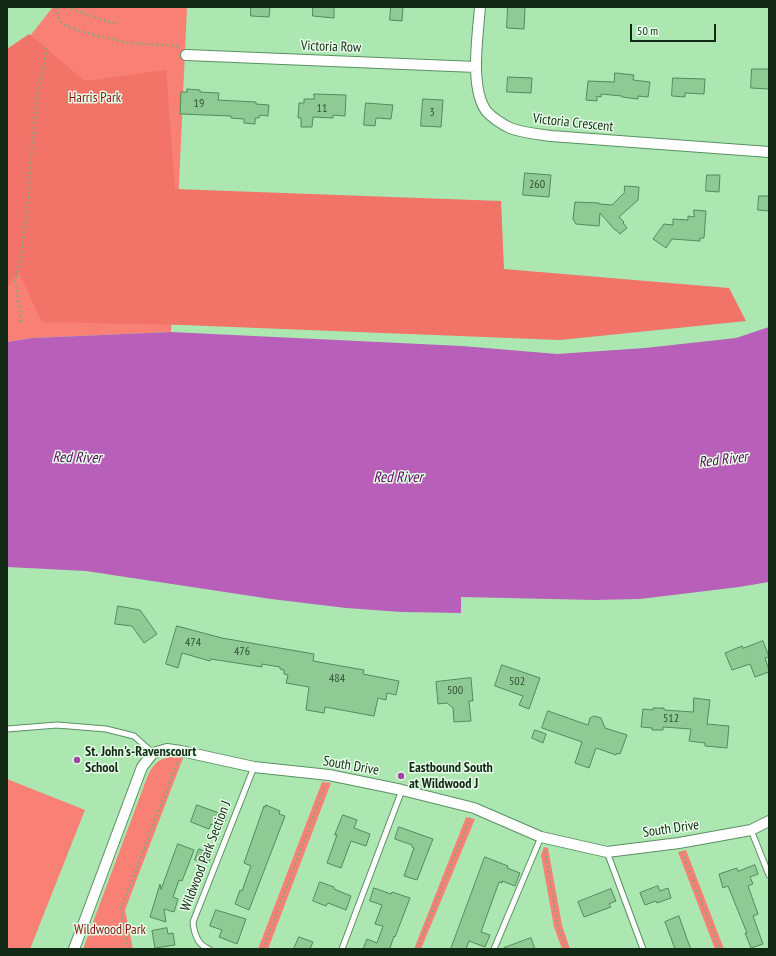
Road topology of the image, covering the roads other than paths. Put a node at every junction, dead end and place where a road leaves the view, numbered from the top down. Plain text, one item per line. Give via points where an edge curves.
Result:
1 (480, 7) edge
2 (186, 55) road end
3 (476, 67) junction
4 (769, 152) edge
5 (7, 729) edge
6 (153, 752) junction
7 (254, 767) junction
8 (402, 790) junction
9 (769, 821) edge
10 (752, 830) junction
11 (541, 837) junction
12 (606, 852) junction
13 (769, 875) edge
14 (74, 949) edge
15 (209, 949) edge
16 (342, 949) edge
17 (494, 949) edge
18 (643, 949) edge

1 - 3 street, Victoria Crescent
2 - 3 street, Victoria Row
3 - 4 street, Victoria Crescent via 478,89 487,112 510,128 551,136
5 - 6 lane via 57,725 106,729 134,736
6 - 7 street, South Drive via 167,749 182,751
6 - 14 street via 142,767
7 - 8 street, South Drive via 329,775
7 - 15 lane, Wildwood Park Section J via 193,922 194,934 203,947
8 - 11 street, South Drive via 474,808
8 - 16 lane
9 - 10 street, South Drive
10 - 12 street, South Drive
10 - 13 lane
11 - 12 street, South Drive
11 - 17 lane
12 - 18 lane

